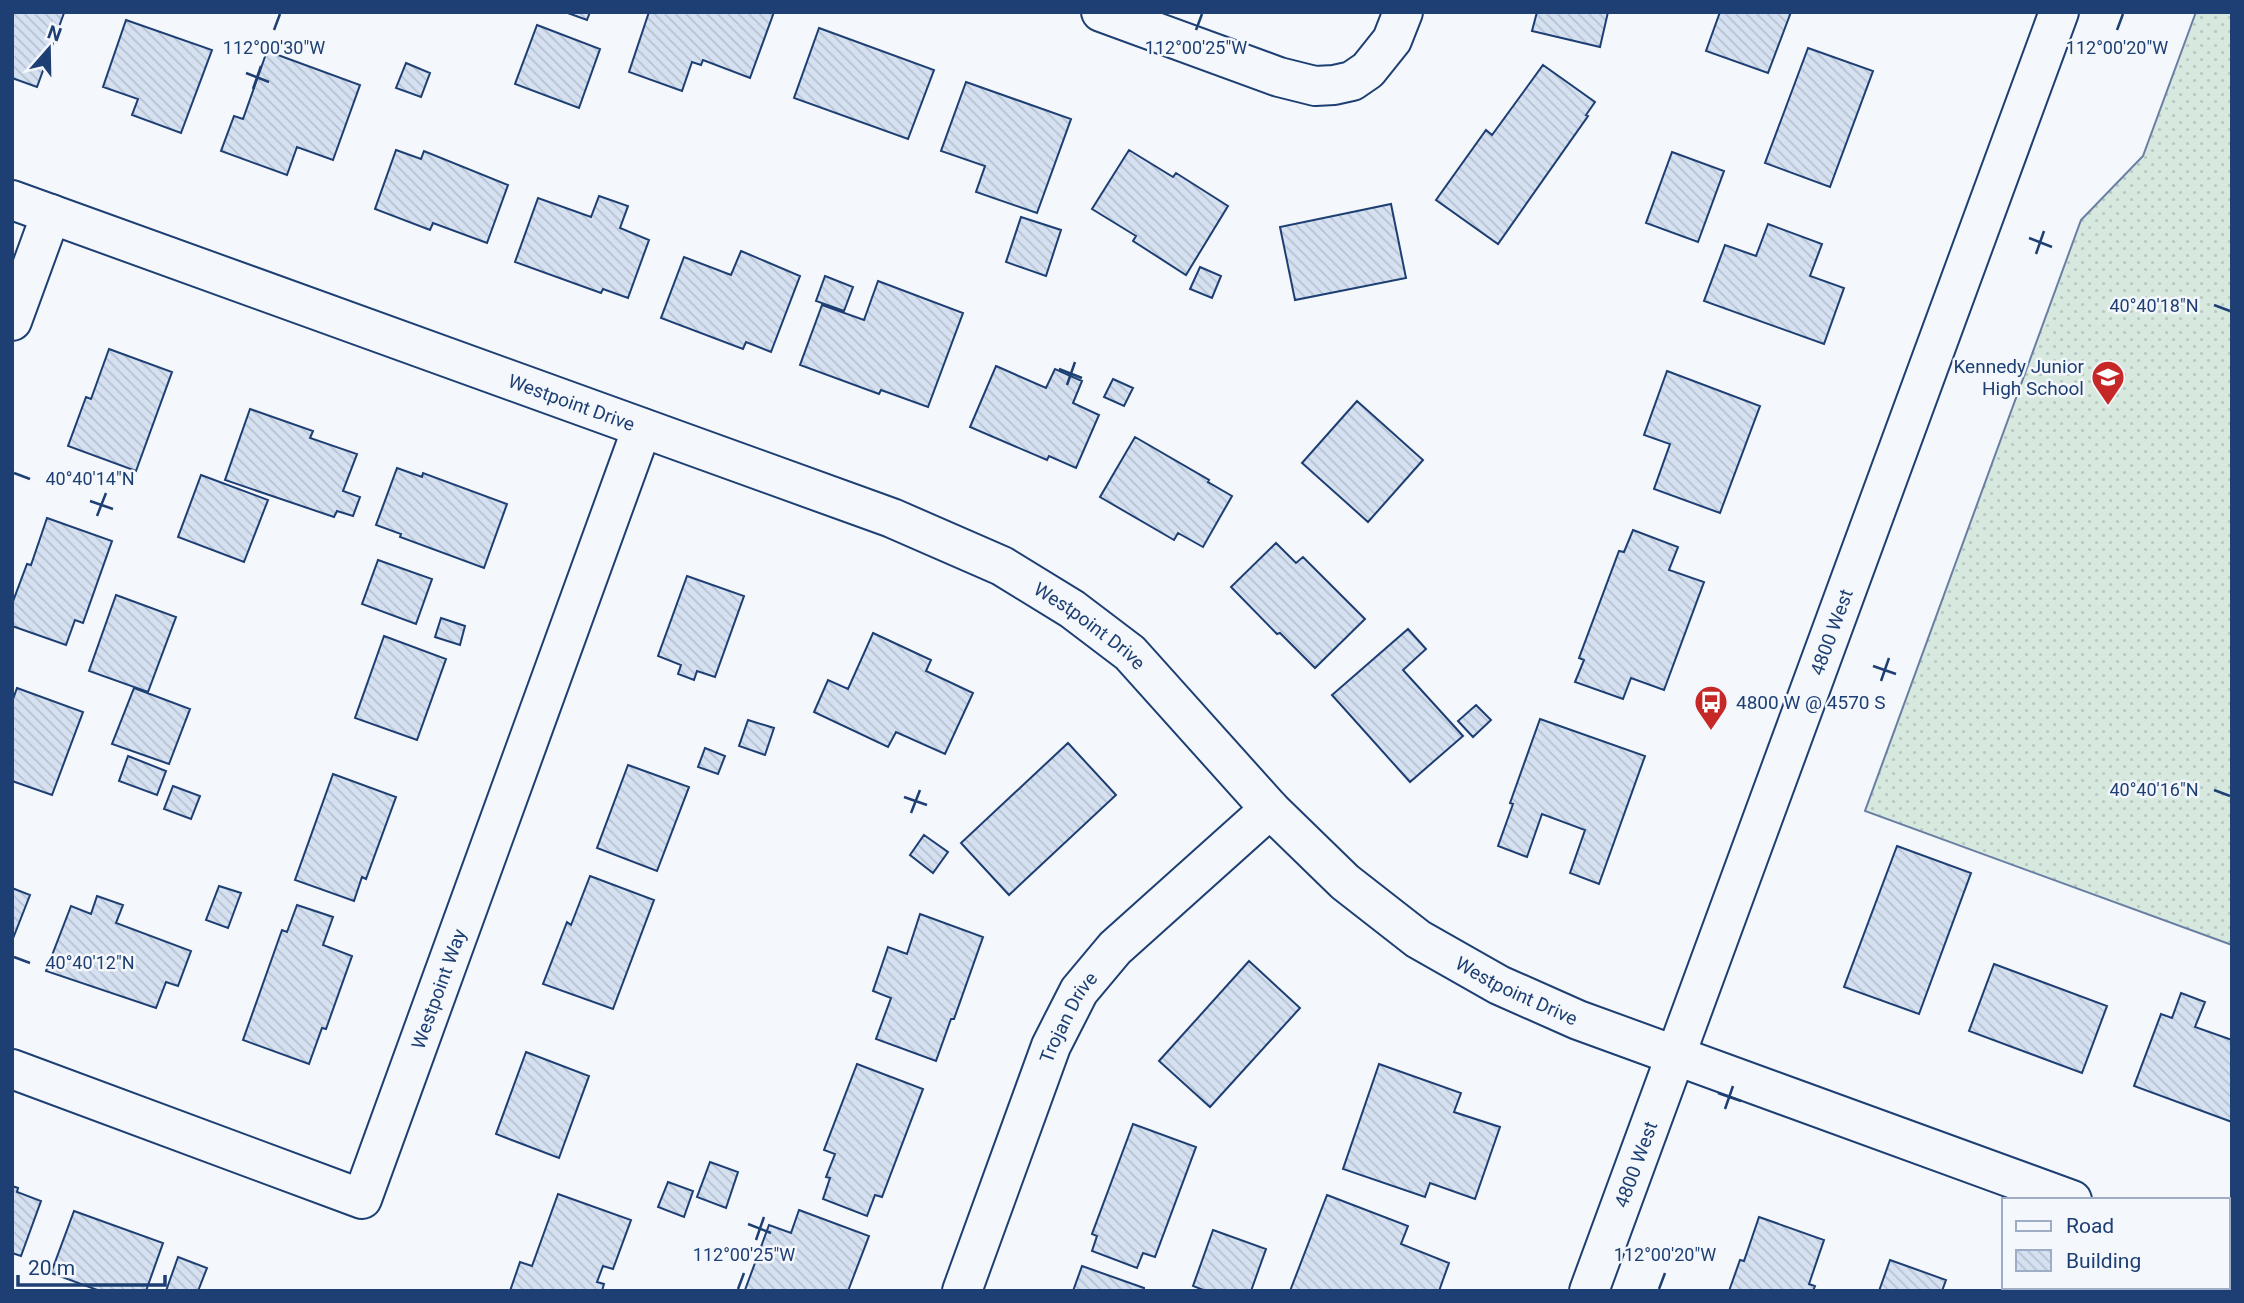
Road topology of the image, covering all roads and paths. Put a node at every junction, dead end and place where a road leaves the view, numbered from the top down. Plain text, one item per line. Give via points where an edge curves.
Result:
1 (1101, 12) edge
2 (1403, 12) edge
3 (2059, 12) edge
4 (12, 200) edge
5 (51, 214) junction
6 (12, 321) edge
7 (642, 428) junction
8 (1270, 809) junction
9 (1675, 1055) junction
10 (12, 1069) edge
11 (2068, 1198) edge
12 (962, 1291) edge
13 (1589, 1291) edge

1 - 2 street via 1315,86 1352,80 1368,70 1392,40
3 - 9 street, 4800 West
4 - 5 street, Westpoint Drive
5 - 6 street
5 - 7 street, Westpoint Drive
7 - 8 street, Westpoint Drive via 891,517 1002,566 1072,608 1129,653
7 - 10 street, Westpoint Way via 362,1199
8 - 9 street, Westpoint Drive via 1345,882 1418,939 1499,985
8 - 12 street, Trojan Drive via 1115,947 1079,991 1051,1046
9 - 11 street, Westpoint Drive
9 - 13 street, 4800 West

